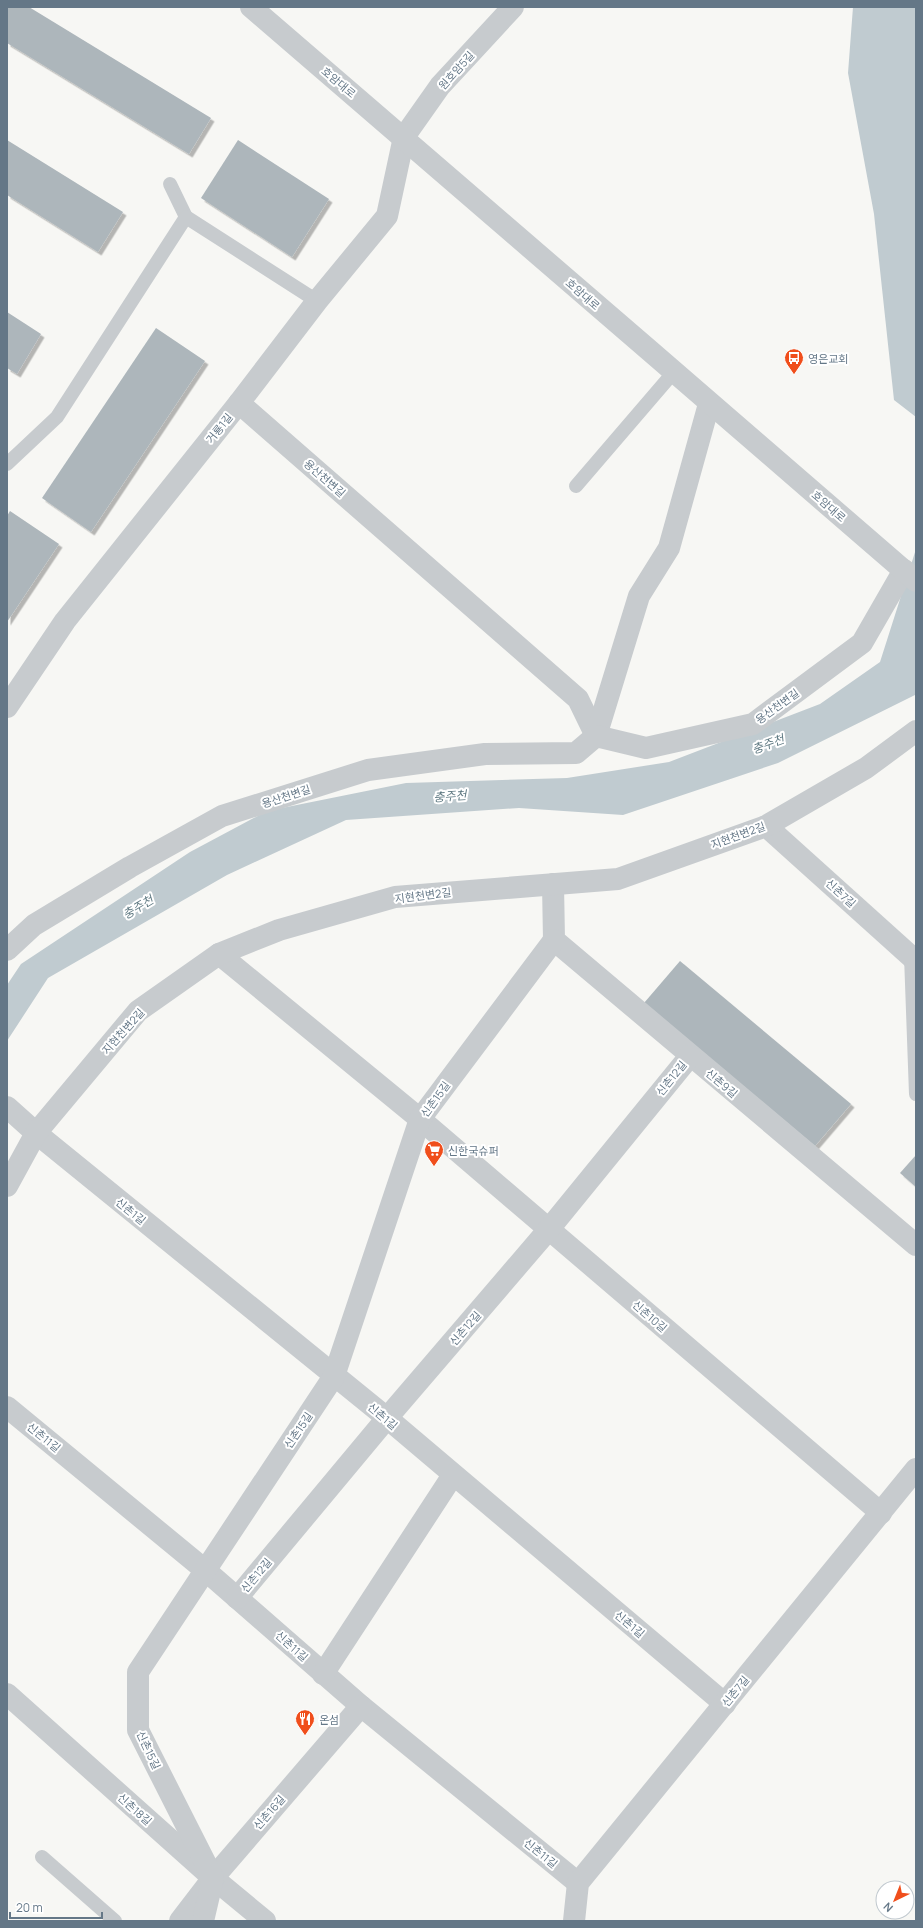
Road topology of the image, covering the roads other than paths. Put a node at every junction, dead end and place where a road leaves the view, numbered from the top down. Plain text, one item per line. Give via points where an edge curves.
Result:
1 (251, 7) edge
2 (513, 7) edge
3 (404, 137) junction
4 (170, 184) dead end
5 (186, 217) junction
6 (317, 301) junction
7 (673, 373) junction
8 (239, 403) junction
9 (709, 404) junction
10 (7, 464) edge
11 (576, 486) dead end
12 (910, 576) edge
13 (7, 707) edge
14 (916, 731) edge
15 (596, 736) junction
16 (766, 826) junction
17 (553, 884) junction
18 (554, 940) junction
19 (7, 950) edge
20 (219, 954) junction
21 (913, 958) edge
22 (690, 1056) junction
23 (916, 1094) edge
24 (7, 1107) edge
25 (420, 1119) junction
26 (36, 1133) junction
27 (7, 1186) edge
28 (549, 1230) junction
29 (916, 1245) edge
30 (334, 1376) junction
31 (7, 1407) edge
32 (387, 1418) junction
33 (916, 1469) edge
34 (453, 1475) junction
35 (881, 1513) junction
36 (205, 1570) junction
37 (237, 1598) junction
38 (323, 1674) junction
39 (7, 1694) edge
40 (725, 1704) junction
41 (361, 1706) junction
42 (42, 1857) dead end
43 (213, 1878) junction
44 (578, 1883) junction
45 (115, 1921) edge
46 (180, 1921) edge
47 (204, 1921) edge
48 (265, 1921) edge
49 (574, 1921) edge

1 - 3 street, 호암대로
2 - 3 street, 원호암5길 via 440,86
3 - 6 street, 거룡1길 via 387,216
3 - 7 street, 호암대로
4 - 5 lane
5 - 6 lane
5 - 10 lane via 57,417
6 - 8 street, 거룡1길
7 - 9 street, 호암대로
7 - 11 lane
8 - 13 street, 거룡1길 via 65,621
8 - 15 street, 용산천변길 via 578,699
9 - 12 street, 호암대로
9 - 15 street via 669,548 639,596
12 - 15 street, 용산천변길 via 862,643 753,724 646,748
14 - 16 street, 지현천변2길 via 866,768
15 - 19 street, 용산천변길 via 576,753 485,754 368,770 222,816 130,867 34,925
16 - 17 street, 지현천변2길 via 618,879
16 - 21 street, 신촌7길
17 - 18 street
17 - 20 street, 지현천변2길 via 395,897 280,930
18 - 22 street, 신촌9길
18 - 25 street, 신촌15길
20 - 25 street, 신촌10길
20 - 26 street, 지현천변2길 via 138,1011
21 - 23 lane
22 - 28 street, 신촌12길
22 - 29 street, 신촌9길
24 - 26 street, 신촌1길
25 - 28 street, 신촌10길
25 - 30 street, 신촌15길
26 - 27 street, 지현천변2길
26 - 30 street, 신촌1길
28 - 32 street, 신촌12길
28 - 35 street, 신촌10길
30 - 32 street, 신촌1길
30 - 36 street, 신촌15길
31 - 36 street, 신촌11길
32 - 34 street, 신촌1길
32 - 37 street, 신촌12길
33 - 35 street, 신촌7길
34 - 38 street
34 - 40 street, 신촌1길
35 - 40 street, 신촌7길
36 - 37 street, 신촌11길
36 - 43 street, 신촌15길 via 138,1672 138,1730
37 - 38 street, 신촌11길
38 - 41 street, 신촌11길
39 - 43 street, 신촌18길
40 - 44 street, 신촌7길
41 - 43 street, 신촌16길
41 - 44 street, 신촌11길
42 - 45 lane
43 - 46 street, 신촌16길
43 - 47 street
43 - 48 street, 신촌18길
44 - 49 street

